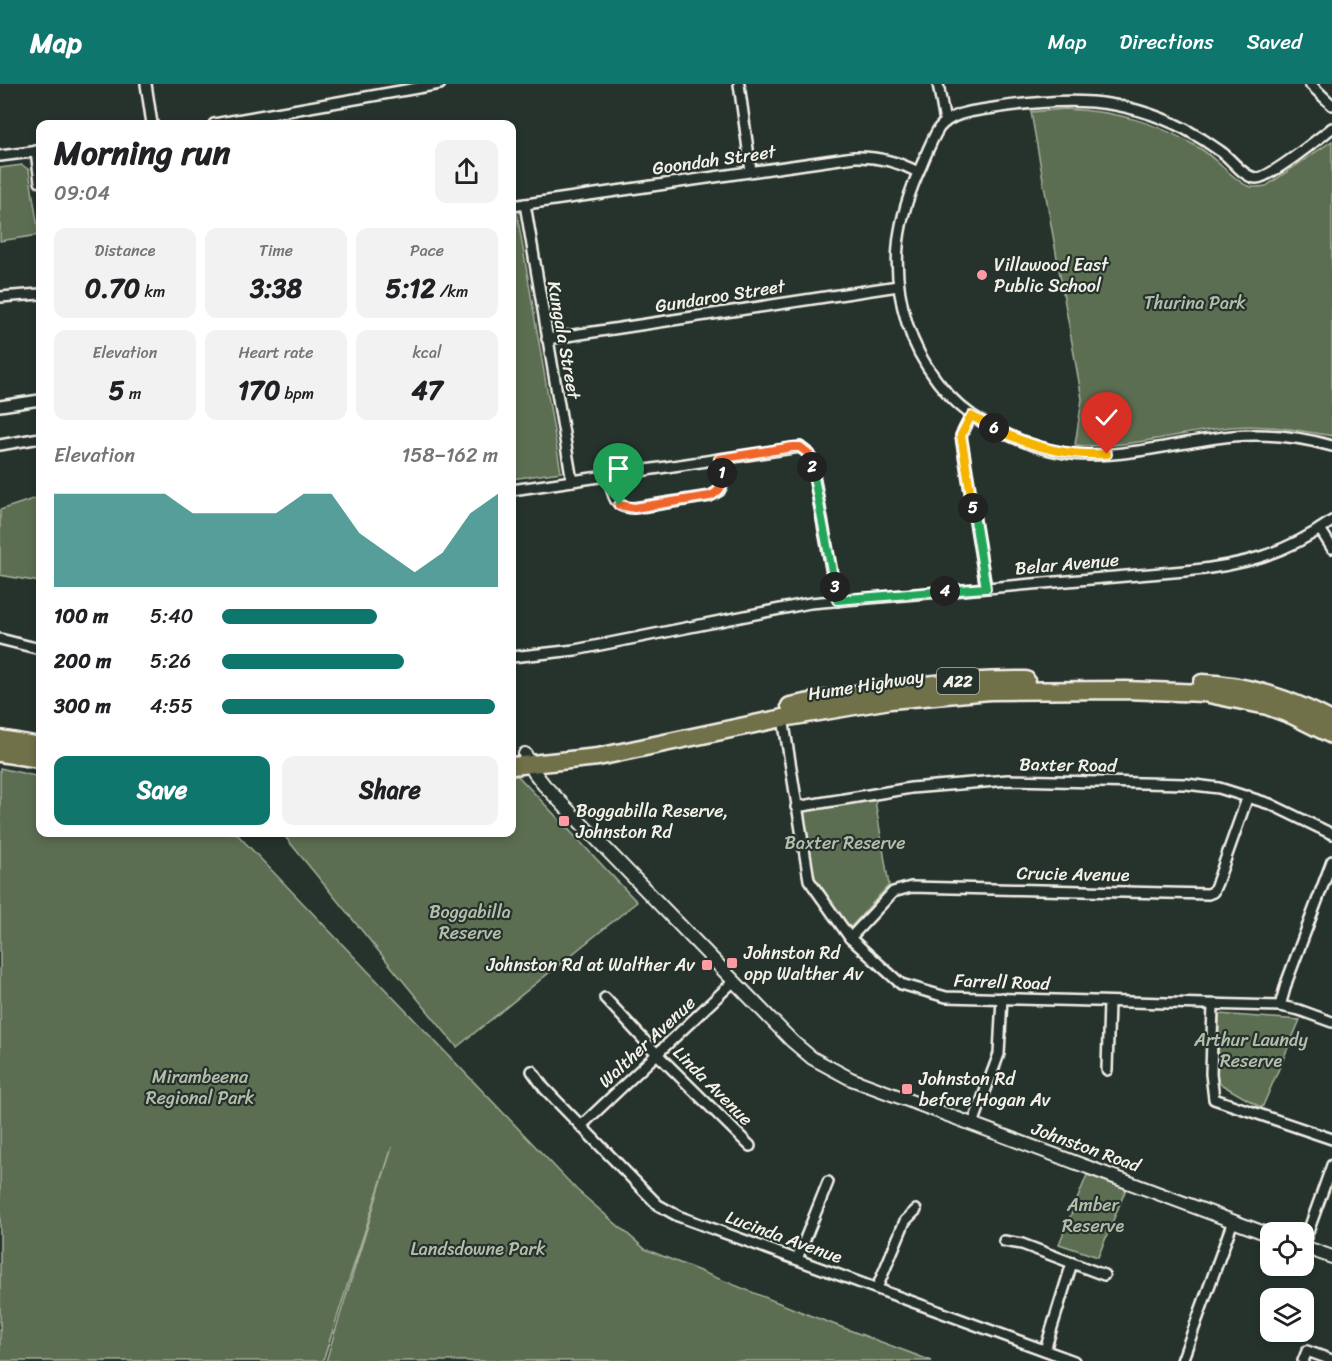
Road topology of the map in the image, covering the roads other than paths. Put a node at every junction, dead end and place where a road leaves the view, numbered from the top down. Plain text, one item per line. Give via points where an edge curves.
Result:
1 (146, 84) edge
2 (440, 84) edge
3 (739, 84) edge
4 (938, 84) edge
5 (1310, 84) edge
6 (1332, 105) edge
7 (151, 120) edge
8 (237, 120) edge
9 (945, 122) junction
10 (1332, 128) edge
11 (36, 151) edge
12 (0, 156) edge
13 (751, 171) junction
14 (918, 172) junction
15 (525, 204) junction
16 (516, 205) edge
17 (898, 286) junction
18 (36, 294) edge
19 (0, 297) edge
20 (548, 339) junction
21 (36, 401) edge
22 (0, 406) edge
23 (971, 416) junction
24 (36, 439) edge
25 (0, 444) edge
26 (1332, 446) edge
27 (719, 459) junction
28 (609, 476) junction
29 (572, 482) junction
30 (516, 489) edge
31 (1332, 521) edge
32 (1320, 529) junction
33 (1332, 548) edge
34 (986, 588) junction
35 (837, 600) junction
36 (0, 639) edge
37 (36, 648) edge
38 (516, 657) edge
39 (783, 718) junction
40 (1332, 721) edge
41 (1332, 735) edge
42 (0, 739) edge
43 (36, 745) edge
44 (0, 753) edge
45 (36, 758) edge
46 (522, 758) edge
47 (1248, 796) junction
48 (796, 807) junction
49 (1332, 834) edge
50 (1332, 861) edge
51 (850, 938) junction
52 (735, 981) junction
53 (605, 998) dead end
54 (1002, 998) junction
55 (1108, 1002) junction
56 (1213, 1005) junction
57 (1280, 1006) junction
58 (1332, 1022) edge
59 (658, 1055) junction
60 (1107, 1070) dead end
61 (532, 1071) dead end
62 (973, 1124) junction
63 (582, 1125) junction
64 (1332, 1139) edge
65 (750, 1146) dead end
66 (1332, 1165) edge
67 (828, 1182) dead end
68 (916, 1210) dead end
69 (1233, 1221) junction
70 (1312, 1222) edge
71 (1260, 1231) edge
72 (1004, 1241) dead end
73 (1314, 1249) edge
74 (1332, 1257) edge
75 (797, 1259) junction
76 (1072, 1263) junction
77 (1104, 1275) dead end
78 (877, 1288) junction
79 (1045, 1350) junction
80 (1332, 1360) edge
81 (1074, 1361) edge
82 (1182, 1361) edge
83 (1303, 1361) edge

1 - 7 street
2 - 8 street
3 - 13 street
4 - 9 street
5 - 6 street
9 - 10 street via 970,112 1037,102 1107,103 1150,114 1187,130 1255,178 1268,175
9 - 14 street
11 - 12 street
13 - 14 street, Goondah Street via 871,156
13 - 15 street, Goondah Street
14 - 17 street via 900,224
15 - 16 street, Goondah Street
15 - 20 street, Kungala Street
17 - 20 street, Gundaroo Street
17 - 23 street via 908,326 920,352 933,375
18 - 19 street
20 - 29 street, Kungala Street
21 - 22 street
23 - 26 street via 1032,446 1070,453 1107,454 1244,436 1287,437
23 - 34 street via 961,435
24 - 25 street
27 - 28 street
27 - 28 street via 723,483 715,494 634,508 616,502
27 - 35 street via 793,447 809,454
28 - 29 street
29 - 30 street
31 - 32 street, Belar Avenue
32 - 33 street
32 - 34 street, Belar Avenue via 1281,550 1237,565
34 - 35 street, Belar Avenue
35 - 38 street, Belar Avenue via 787,606 575,650
36 - 37 street
39 - 41 highway, Hume Highway / A22 via 933,695 990,691 1170,691 1267,705
39 - 46 highway, Hume Highway / A22 via 598,758
39 - 48 street, Farrell Road
40 - 46 highway, Hume Highway / A22 via 1276,695 1214,683 990,680 896,687
42 - 43 highway
44 - 45 highway
46 - 52 street, Johnston Road
47 - 48 street, Baxter Road via 1186,784 1008,780 911,788
47 - 49 street, Baxter Road
47 - 51 street, Crucie Avenue via 1217,883 1208,894 911,887 893,892
48 - 51 street, Farrell Road via 809,880
50 - 57 street
51 - 54 street, Farrell Road via 901,984 945,997
52 - 59 street, Walther Avenue
52 - 62 street, Johnston Road via 812,1058
53 - 59 street, Linda Avenue
54 - 55 street, Farrell Road
54 - 62 street via 999,1054
55 - 56 street, Farrell Road
55 - 60 street
56 - 57 street, Farrell Road
56 - 64 street via 1211,1074 1215,1099
57 - 58 street, Farrell Road
59 - 63 street, Walther Avenue
59 - 65 street, Linda Avenue
61 - 63 street, Lucinda Avenue
62 - 69 street, Johnston Road
63 - 75 street, Lucinda Avenue via 658,1205 678,1216
66 - 70 street
67 - 75 street
68 - 78 street via 905,1221
69 - 71 street, Johnston Road
69 - 82 street
72 - 76 street
73 - 74 street
75 - 78 street, Lucinda Avenue
76 - 77 street
76 - 79 street
78 - 79 street, Lucinda Avenue
79 - 81 street, Lucinda Avenue
80 - 83 street via 1307,1351

